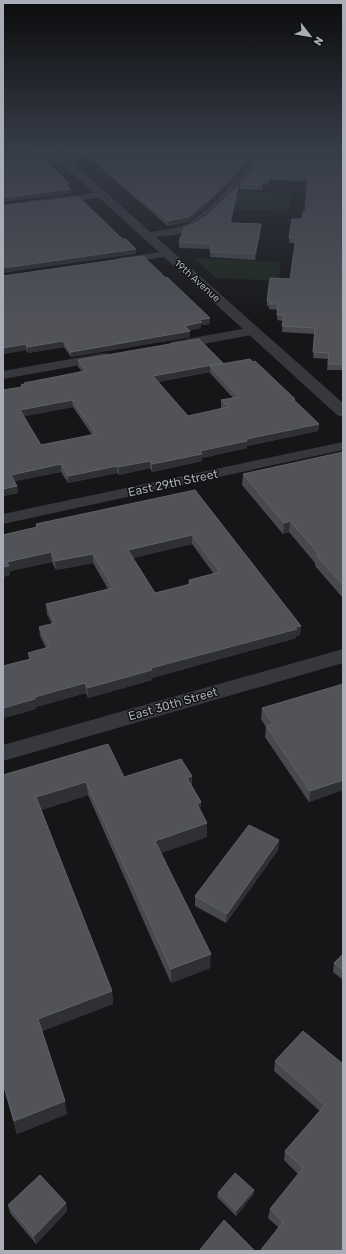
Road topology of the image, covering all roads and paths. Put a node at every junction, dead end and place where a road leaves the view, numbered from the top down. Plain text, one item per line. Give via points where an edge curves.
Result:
1 (116, 208) edge
2 (212, 208) edge
3 (148, 235) junction
4 (167, 254) junction
5 (104, 263) edge
6 (253, 331) junction
7 (164, 347) edge
8 (118, 355) edge
9 (3, 375) edge
10 (343, 412) edge
11 (343, 446) edge
12 (3, 519) edge
13 (343, 656) edge
14 (3, 753) edge

1 - 3 street, 19th Avenue
2 - 3 street via 193,225
3 - 4 street, 19th Avenue
4 - 5 street
4 - 6 street, 19th Avenue
6 - 7 street
6 - 10 street, 19th Avenue
8 - 9 street
11 - 12 street, East 29th Street
13 - 14 street, East 30th Street

